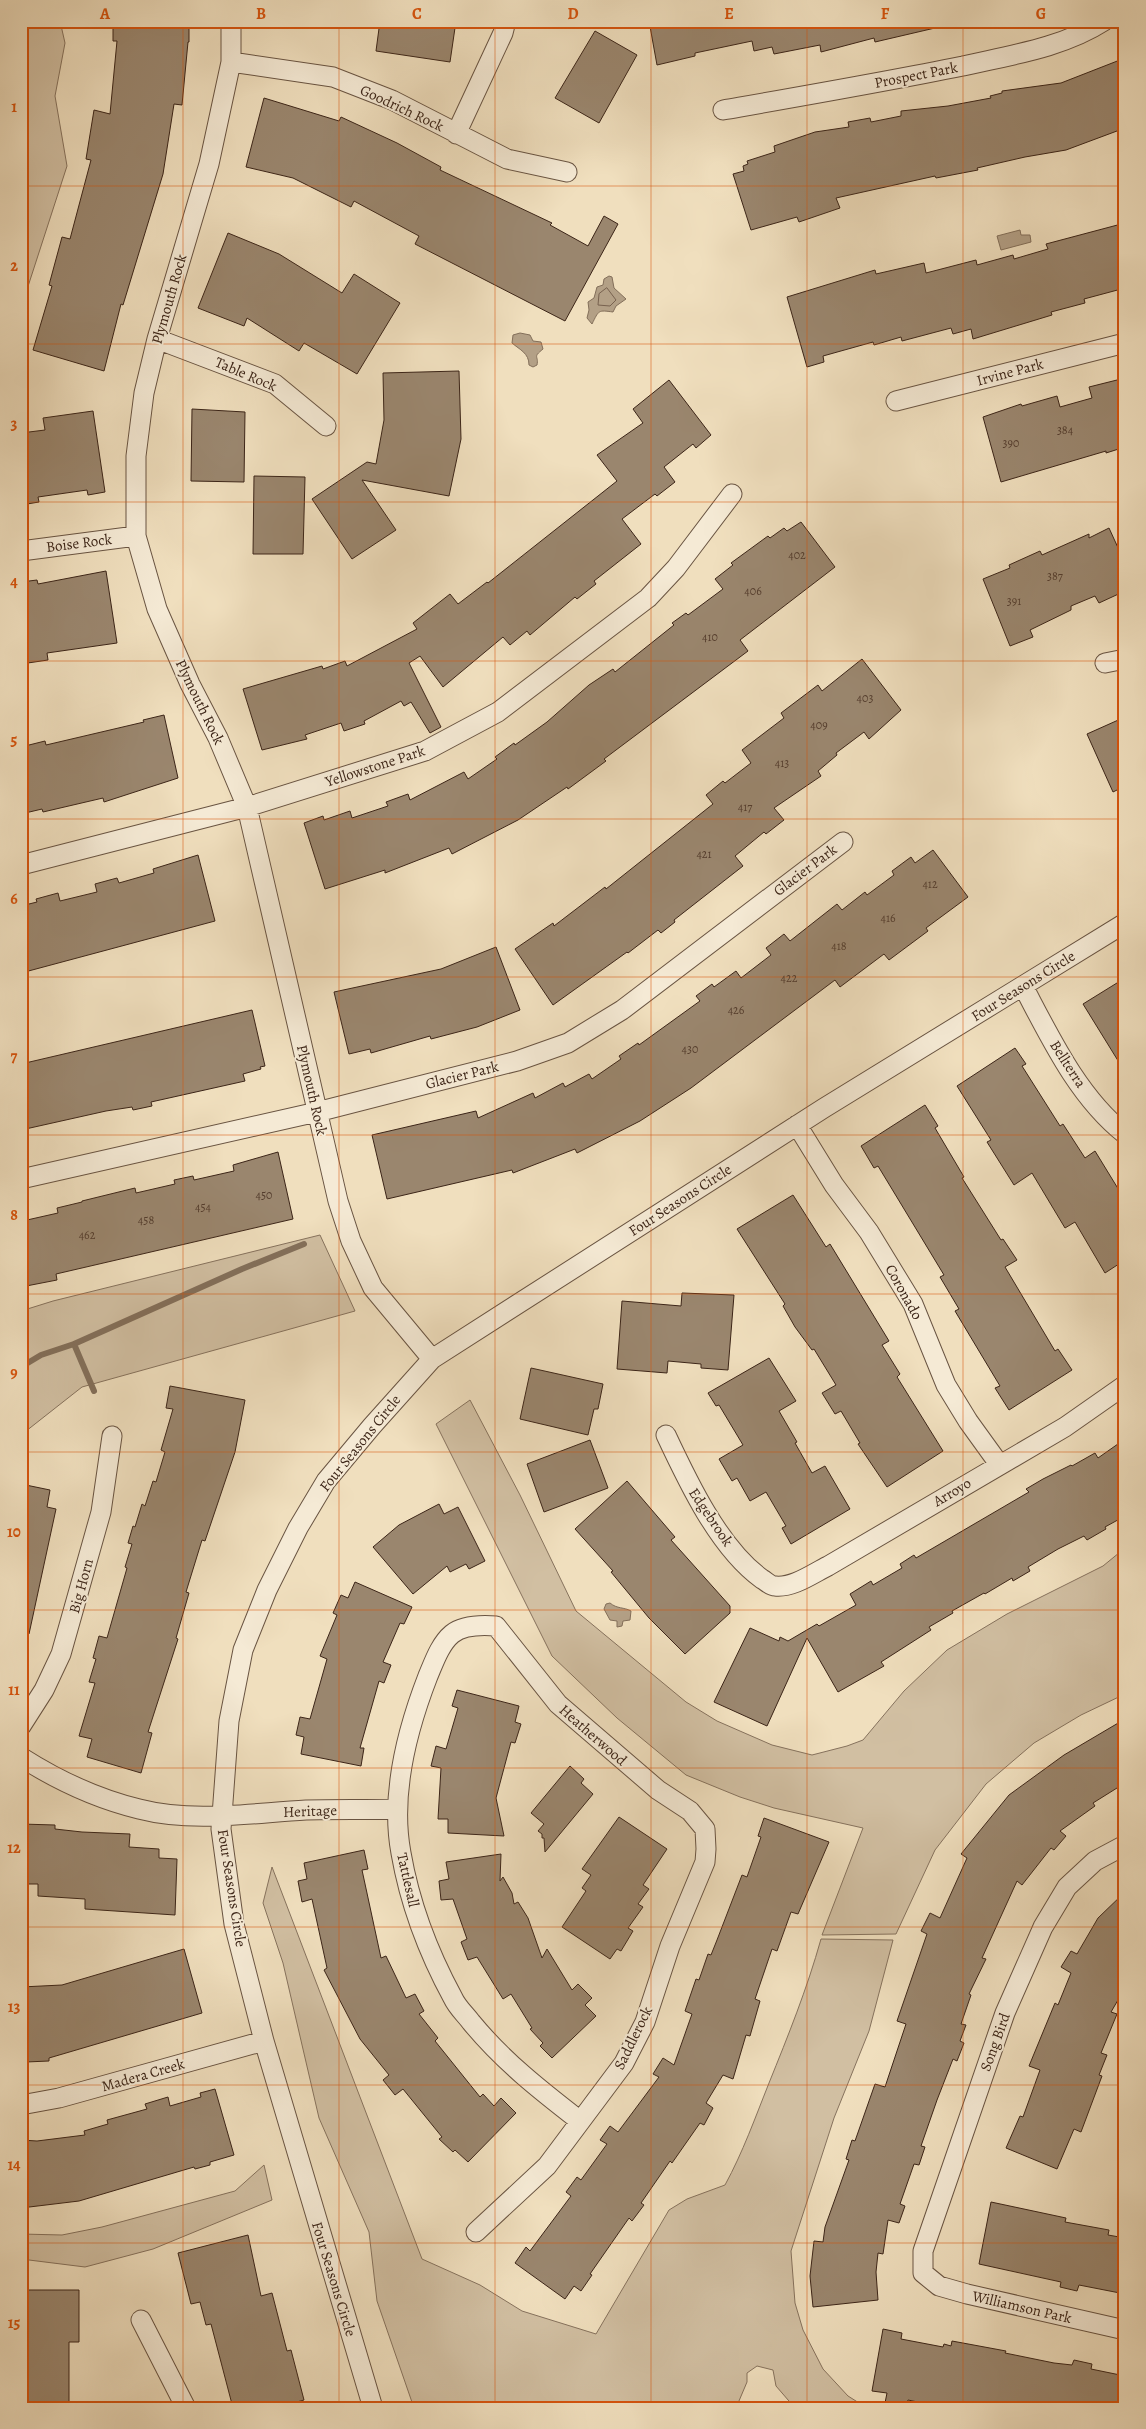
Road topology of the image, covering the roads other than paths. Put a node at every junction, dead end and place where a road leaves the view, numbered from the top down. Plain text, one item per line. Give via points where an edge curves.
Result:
1 (231, 21) edge
2 (506, 21) edge
3 (1104, 21) edge
4 (231, 62) junction
5 (723, 110) dead end
6 (456, 134) junction
7 (567, 172) dead end
8 (157, 339) junction
9 (1125, 343) edge
10 (896, 401) dead end
11 (326, 426) dead end
12 (732, 494) dead end
13 (136, 536) junction
14 (21, 551) edge
15 (1125, 660) edge
16 (1105, 663) dead end
17 (247, 808) junction
18 (843, 842) dead end
19 (21, 865) edge
20 (1125, 923) edge
21 (1024, 986) junction
22 (318, 1112) junction
23 (798, 1125) junction
24 (1125, 1134) edge
25 (21, 1179) edge
26 (432, 1359) junction
27 (1125, 1385) edge
28 (666, 1435) dead end
29 (112, 1436) dead end
30 (999, 1464) junction
31 (773, 1586) joint
32 (496, 1626) joint
33 (21, 1726) edge
34 (21, 1757) edge
35 (397, 1810) junction
36 (222, 1816) junction
37 (705, 1829) joint
38 (1125, 1845) edge
39 (264, 2041) junction
40 (21, 2105) edge
41 (580, 2121) junction
42 (476, 2232) dead end
43 (923, 2273) joint
44 (141, 2320) dead end
45 (1125, 2330) edge
46 (186, 2408) edge
47 (373, 2408) edge

1 - 4 street, Plymouth Rock
2 - 6 street
3 - 5 street, Prospect Park via 1064,41 1020,53 924,74
4 - 6 street, Goodrich Rock via 332,77 392,100
4 - 8 street, Plymouth Rock via 209,164
6 - 7 street, Goodrich Rock via 507,159
8 - 11 street, Table Rock via 275,384
8 - 13 street, Plymouth Rock via 144,394 136,456
9 - 10 street, Irvine Park
12 - 17 street, Yellowstone Park via 676,568 648,598 498,712 425,751
13 - 14 street, Boise Rock
13 - 17 street, Plymouth Rock via 157,609
15 - 16 street
17 - 19 street, Yellowstone Park
17 - 22 street, Plymouth Rock
18 - 22 street, Glacier Park via 622,1010 568,1043 517,1061
20 - 21 street, Four Seasons Circle
21 - 23 street, Four Seasons Circle
21 - 24 street, Bellterra via 1053,1044 1086,1092 1113,1125
22 - 25 street, Glacier Park
22 - 26 street, Plymouth Rock via 338,1201 373,1288
23 - 26 street, Four Seasons Circle
23 - 30 street, Coronado via 909,1296 946,1385
26 - 36 street, Four Seasons Circle via 326,1481 267,1590 243,1650 229,1721
27 - 30 street, Arroyo via 1065,1427
28 - 31 street, Edgebrook via 691,1488 727,1543 751,1571
29 - 33 street, Big Horn via 101,1512 69,1630 44,1690
30 - 31 street, Arroyo via 828,1566 789,1585
32 - 35 street, Tattlesall via 479,1624 453,1633 438,1653 406,1743
32 - 37 street, Heatherwood via 558,1704 658,1790 690,1811
34 - 36 street, Heritage via 44,1772 140,1810
35 - 36 street, Heritage via 308,1810
35 - 41 street, Tattlesall via 400,1851 411,1902 428,1949 454,2000 486,2040 523,2077
36 - 39 street, Four Seasons Circle via 234,1924
37 - 41 street, Saddlerock via 705,1862 670,1946 645,2022 624,2063
38 - 43 street, Song Bird via 1095,1861 1067,1887 1043,1928 1004,2013 922,2251
39 - 40 street, Madera Creek via 59,2098
39 - 47 street, Four Seasons Circle
41 - 42 street, Saddlerock via 547,2166
43 - 45 street, Williamson Park via 939,2286 967,2294
44 - 46 street

